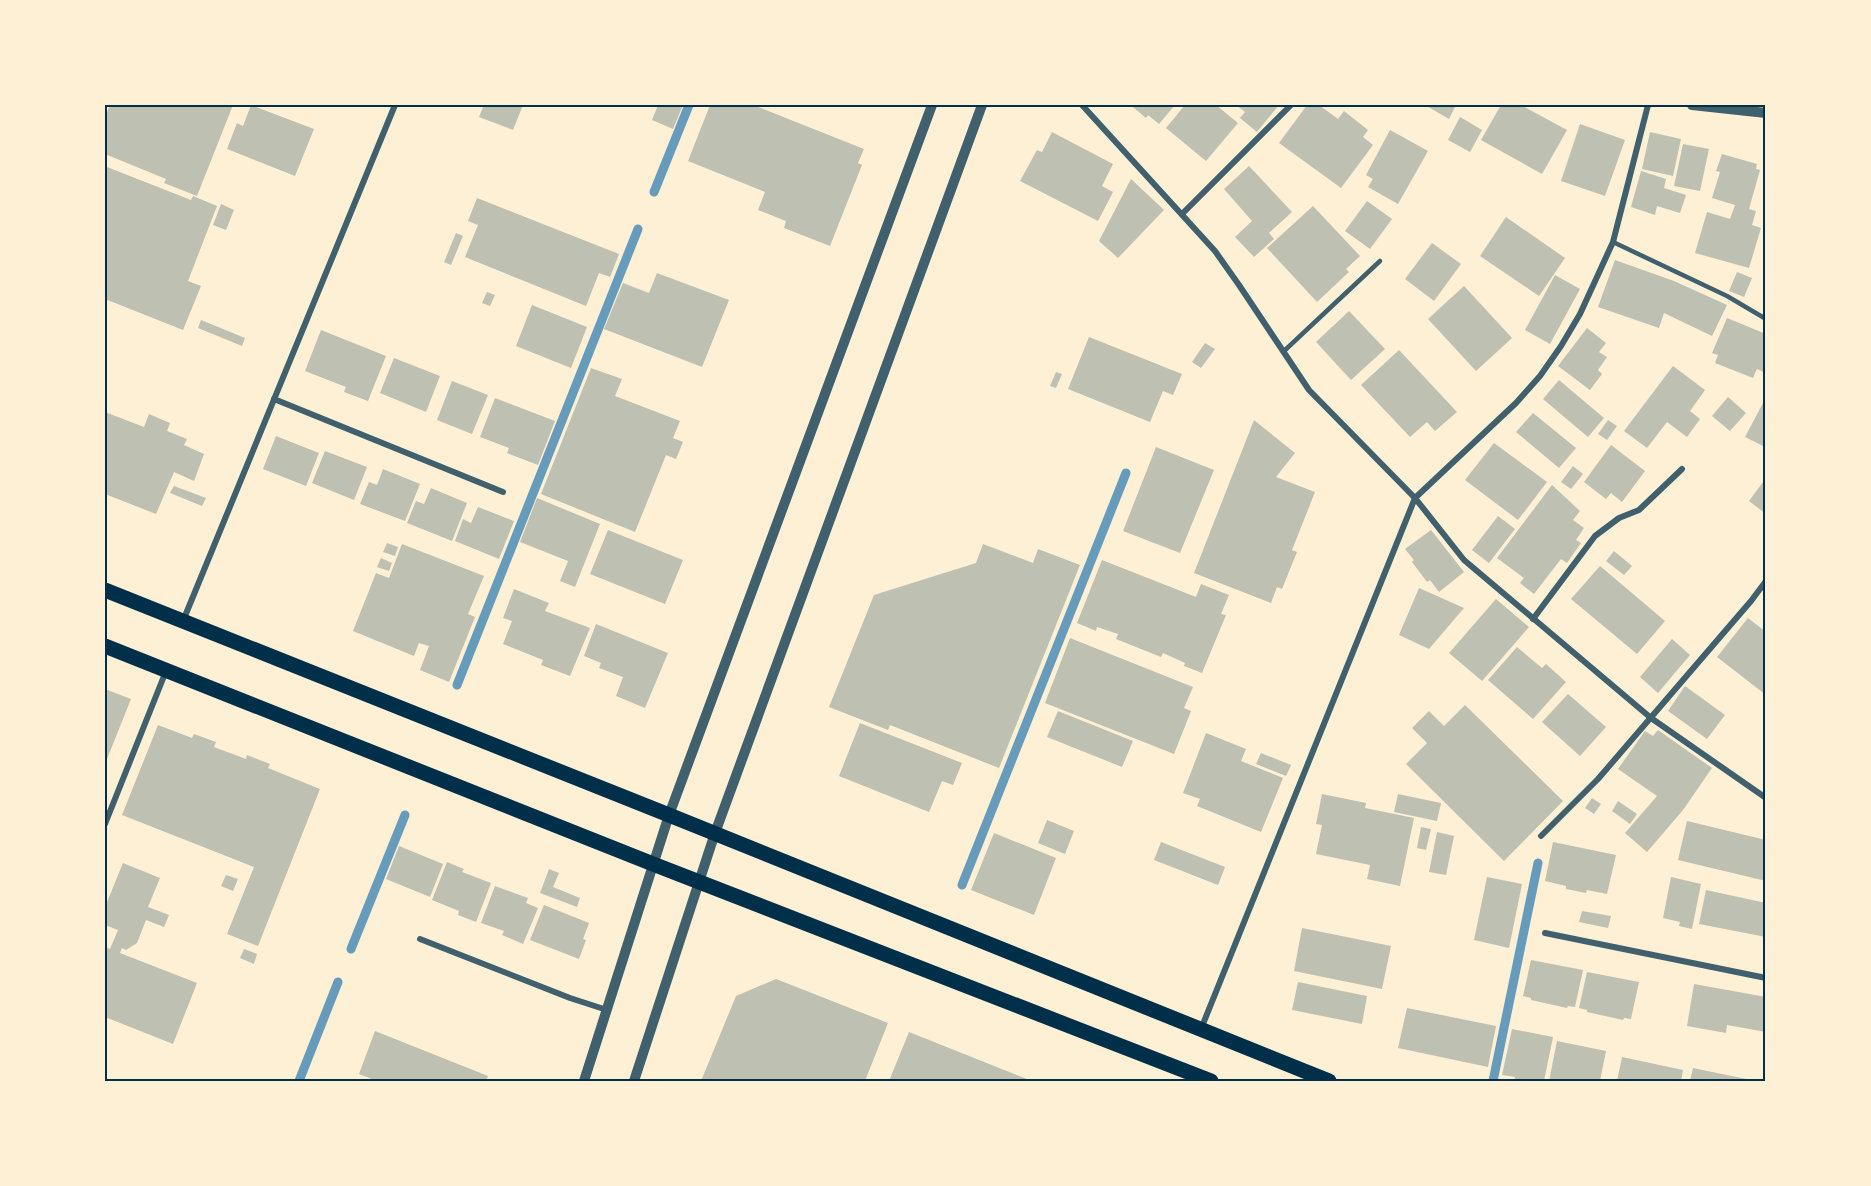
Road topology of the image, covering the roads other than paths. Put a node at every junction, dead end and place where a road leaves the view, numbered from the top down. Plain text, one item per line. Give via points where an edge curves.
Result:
1 (395, 105) edge
2 (932, 105) edge
3 (982, 105) edge
4 (1082, 105) edge
5 (1292, 105) edge
6 (1648, 105) edge
7 (1692, 105) edge
8 (1766, 113) edge
9 (1182, 214) junction
10 (1612, 243) junction
11 (1380, 261) dead end
12 (1766, 319) edge
13 (1282, 352) junction
14 (274, 399) junction
15 (1682, 470) dead end
16 (503, 492) dead end
17 (1415, 498) junction
18 (1766, 581) edge
19 (105, 590) edge
20 (1533, 619) junction
21 (183, 621) junction
22 (105, 646) edge
23 (166, 671) junction
24 (1651, 718) junction
25 (1766, 798) edge
26 (669, 815) junction
27 (105, 824) edge
28 (715, 833) junction
29 (1541, 836) dead end
30 (653, 864) junction
31 (699, 882) junction
32 (1545, 933) dead end
33 (420, 939) dead end
34 (1766, 978) edge
35 (607, 1010) junction
36 (1201, 1029) junction
37 (1180, 1076) edge
38 (584, 1081) edge
39 (634, 1081) edge
40 (1211, 1081) edge
41 (1329, 1081) edge

1 - 14 street
2 - 26 street
3 - 28 street
4 - 9 street
5 - 9 street
6 - 10 street
7 - 8 street
9 - 13 street via 1239,285
10 - 12 lane via 1727,296
10 - 17 street via 1580,314 1540,376
11 - 13 lane
13 - 17 street via 1309,390
14 - 16 street
14 - 21 street
15 - 20 street via 1639,510 1619,518 1595,536
17 - 20 street via 1464,561
17 - 36 street
18 - 24 street
19 - 21 main road
20 - 24 street
21 - 26 main road
22 - 23 main road
23 - 27 street
23 - 30 main road
24 - 25 street
24 - 29 street
26 - 28 main road
26 - 30 street
28 - 31 street
28 - 36 main road
30 - 31 main road
30 - 35 street
31 - 37 main road
31 - 39 street
32 - 34 street
33 - 35 street
35 - 38 street
36 - 41 main road
37 - 40 main road

